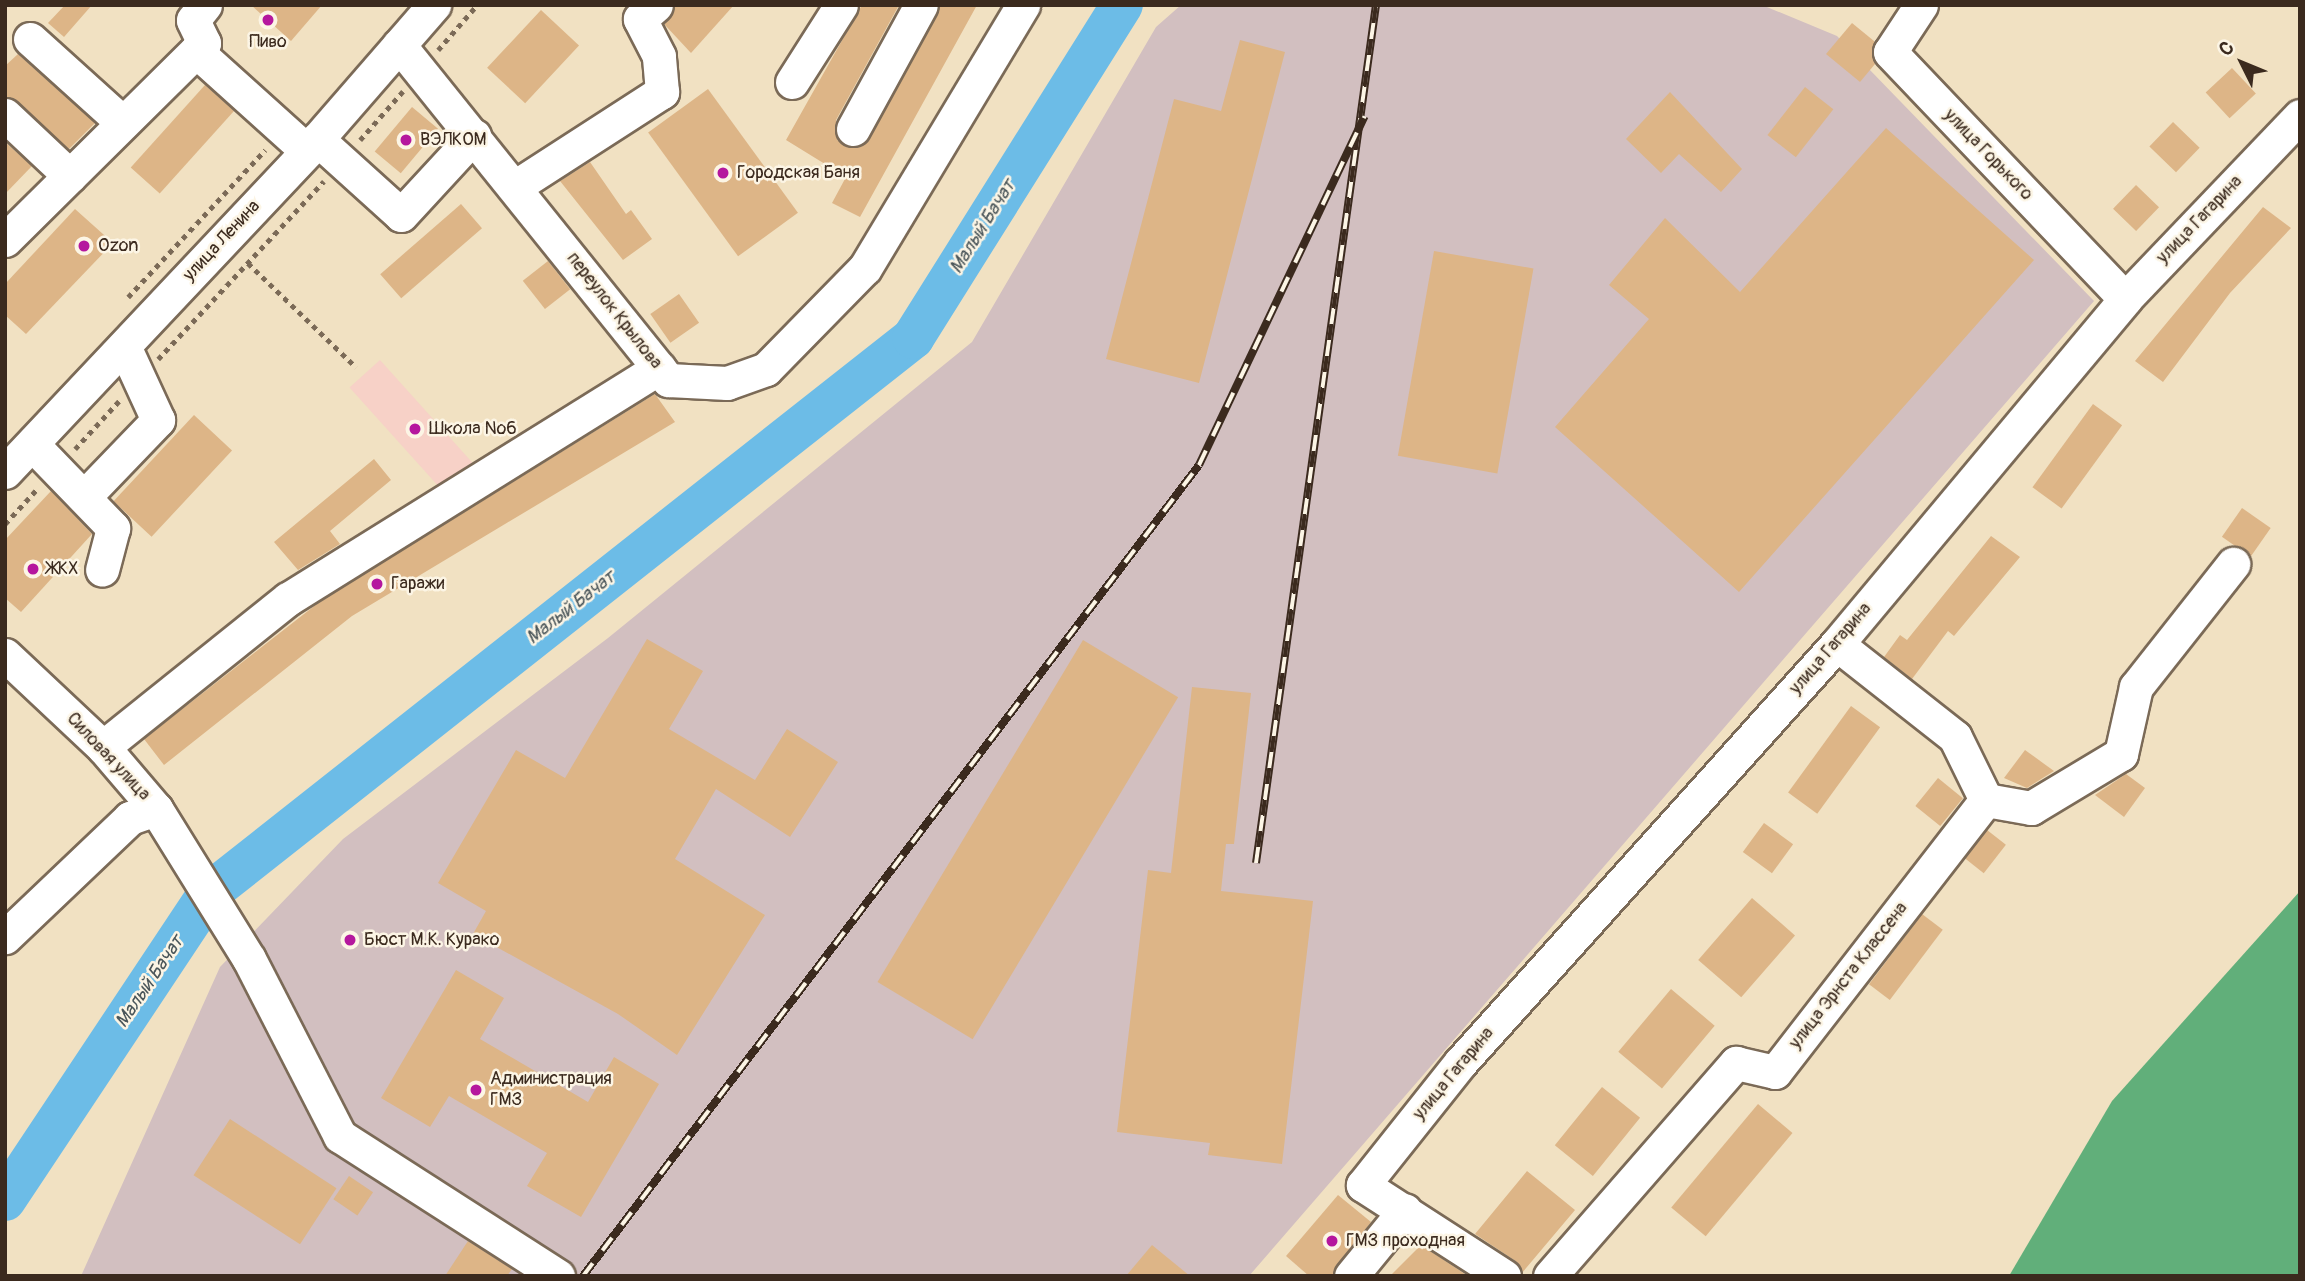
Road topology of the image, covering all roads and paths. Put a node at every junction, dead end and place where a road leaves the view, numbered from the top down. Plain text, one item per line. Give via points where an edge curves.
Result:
1 (434, 5) edge
2 (656, 5) edge
3 (841, 5) edge
4 (921, 5) edge
5 (1023, 5) edge
6 (1921, 5) edge
7 (193, 20) edge
8 (30, 39) dead end
9 (399, 45) junction
10 (792, 82) dead end
11 (5, 115) edge
12 (2300, 116) edge
13 (123, 123) junction
14 (853, 129) dead end
15 (474, 135) junction
16 (303, 140) junction
17 (342, 161) junction
18 (70, 176) junction
19 (516, 186) junction
20 (5, 240) edge
21 (248, 263) junction
22 (2124, 299) junction
23 (117, 309) dead end
24 (124, 346) junction
25 (356, 367) dead end
26 (659, 368) junction
27 (139, 379) junction
28 (32, 444) junction
29 (56, 469) junction
30 (5, 472) edge
31 (83, 497) junction
32 (5, 524) edge
33 (2233, 564) dead end
34 (102, 569) dead end
35 (1837, 644) junction
36 (5, 654) edge
37 (103, 747) junction
38 (1986, 800) junction
39 (156, 809) junction
40 (5, 937) edge
41 (1405, 1210) junction
42 (563, 1275) edge
43 (1351, 1276) edge
44 (1504, 1276) edge
45 (1550, 1276) edge

1 - 9 street, улица Ленина
2 - 19 street via 640,19 659,57 662,92
3 - 10 street
4 - 14 street
5 - 26 street, переулок Крылова via 986,76 865,268 766,369 727,383 668,380
6 - 22 street, улица Горького via 1890,52
7 - 13 street
7 - 16 street
8 - 13 street
9 - 15 street, переулок Крылова
9 - 16 street, улица Ленина
11 - 18 street
12 - 22 street, улица Гагарина
13 - 18 street
15 - 17 street via 401,215
15 - 19 street, переулок Крылова
16 - 17 street
16 - 23 path
16 - 24 street, улица Ленина
17 - 21 path
18 - 20 street
19 - 26 street, переулок Крылова
21 - 25 path
21 - 27 path
22 - 35 street, улица Гагарина
24 - 27 street
24 - 28 street, улица Ленина
26 - 37 street via 288,599
27 - 29 path
27 - 31 street via 158,420
28 - 29 street
28 - 30 street, улица Ленина
29 - 31 street
29 - 32 path
31 - 34 street via 113,528
33 - 38 street via 2136,687 2121,754 2031,808
35 - 38 street via 1955,737
35 - 41 street, улица Гагарина via 1461,1062 1363,1185
36 - 37 street, Силовая улица
37 - 39 street, Силовая улица
38 - 45 street, улица Эрнста Классена via 1775,1072 1736,1063
39 - 40 street, Силовая улица via 130,818
39 - 42 street via 248,959 340,1136
41 - 43 street
41 - 44 street

